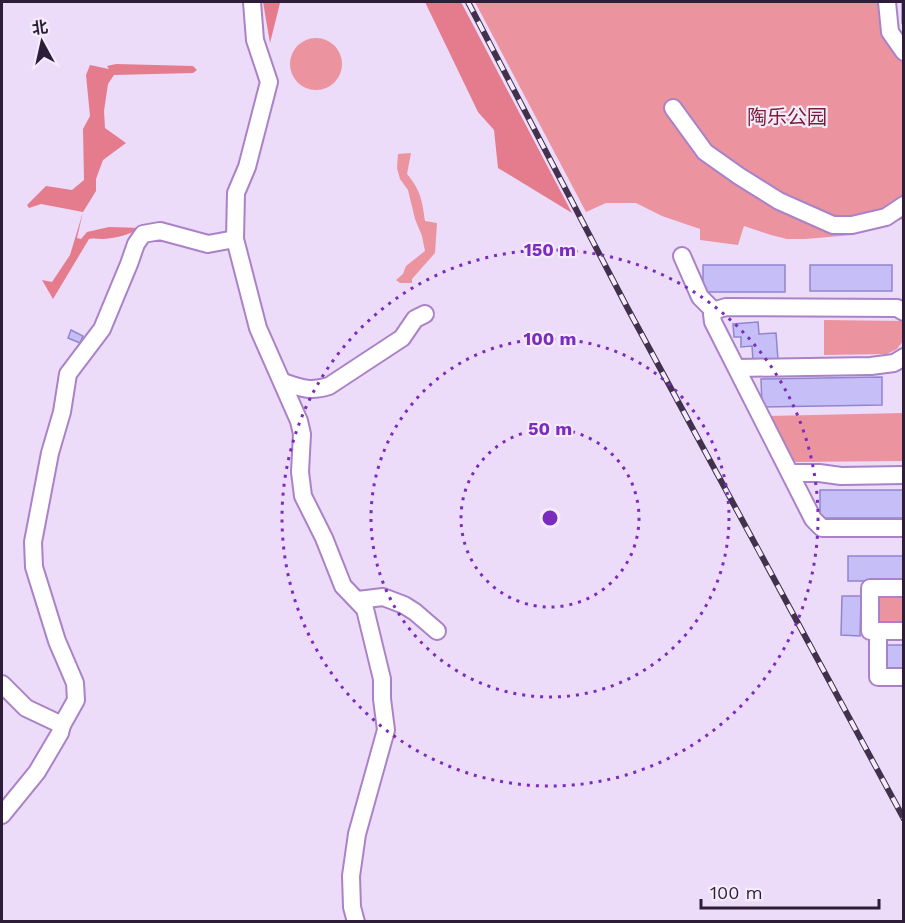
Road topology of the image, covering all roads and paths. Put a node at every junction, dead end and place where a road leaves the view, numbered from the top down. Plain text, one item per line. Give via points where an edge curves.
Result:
1 (252, 2) edge
2 (887, 2) edge
3 (903, 52) edge
4 (673, 108) dead end
5 (903, 205) edge
6 (235, 239) junction
7 (682, 256) dead end
8 (903, 312) edge
9 (425, 314) dead end
10 (721, 314) junction
11 (903, 357) edge
12 (737, 368) junction
13 (283, 382) junction
14 (790, 473) junction
15 (903, 475) edge
16 (903, 528) edge
17 (903, 588) edge
18 (358, 600) junction
19 (437, 631) dead end
20 (878, 631) junction
21 (903, 631) edge
22 (903, 677) edge
23 (2, 684) edge
24 (62, 725) junction
25 (2, 815) edge
26 (356, 921) edge

1 - 6 street via 255,40 269,82 247,167 236,193
2 - 3 street via 890,32
4 - 5 street via 705,152 779,201 833,225 886,217
6 - 13 street via 258,328
6 - 24 street via 208,244 160,231 142,234 102,329 68,374 33,542 34,567 75,683 76,700
7 - 10 street via 700,297
8 - 10 street via 897,308 726,307 716,310
9 - 13 street via 415,319 402,338 329,386 316,390
10 - 12 street via 712,314 713,322
11 - 12 street via 894,363 871,366
12 - 14 street
13 - 18 street via 302,434 303,496 344,586
14 - 15 street
14 - 16 street via 813,519 822,528
17 - 20 street via 870,588 870,631
18 - 19 street via 383,597 415,612
18 - 26 street via 364,609 382,679 386,730 357,834 351,876
20 - 21 street
20 - 22 street via 878,677
23 - 24 street via 26,708
24 - 25 street via 37,772

